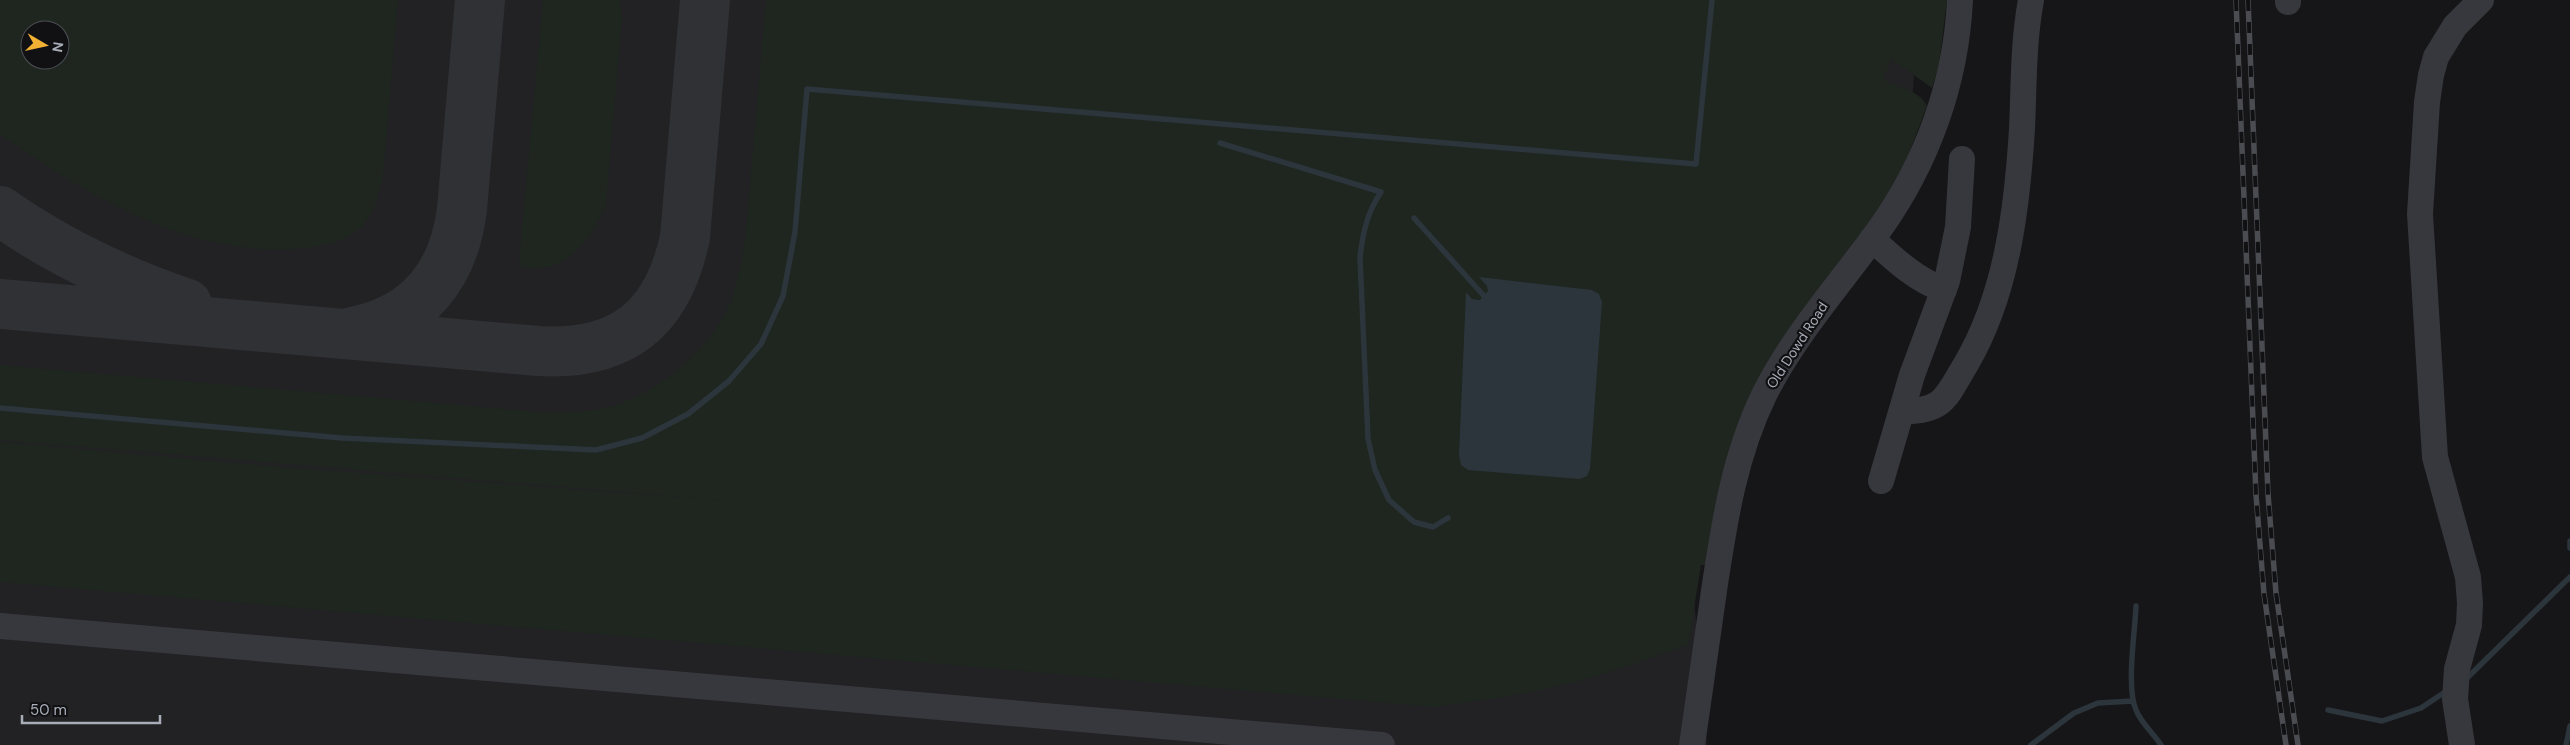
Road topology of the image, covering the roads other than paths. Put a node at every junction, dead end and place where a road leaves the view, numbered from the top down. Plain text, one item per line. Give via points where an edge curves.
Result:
1 (1960, 0) edge
2 (2031, 0) edge
3 (2481, 0) edge
4 (1962, 159) dead end
5 (1872, 239) junction
6 (1944, 290) junction
7 (1902, 411) junction
8 (1881, 481) dead end
9 (0, 626) edge
10 (1382, 745) edge
11 (1692, 745) edge
12 (2462, 745) edge

1 - 5 street, Old Dowd Road via 1954,54 1943,104 1906,189
2 - 7 street via 2025,33 2019,171 1995,303 1983,335 1949,392 1928,410
3 - 12 street via 2455,26 2436,57 2431,74 2420,214 2436,457 2468,578 2470,603 2456,678
4 - 6 street via 1958,227
5 - 6 street via 1906,270
5 - 11 street, Old Dowd Road via 1804,331 1766,392 1737,465 1726,514
6 - 7 street via 1912,374
7 - 8 street
9 - 10 street

